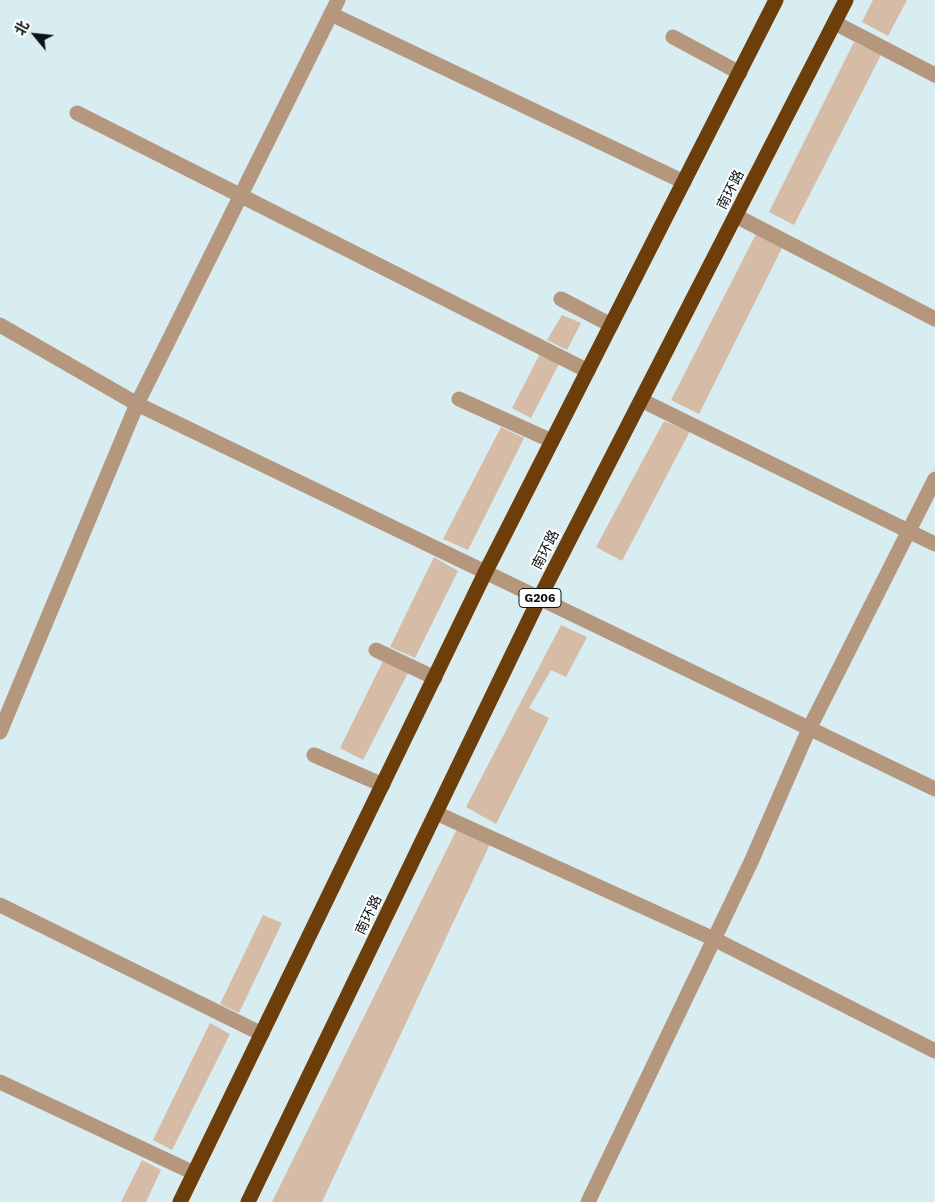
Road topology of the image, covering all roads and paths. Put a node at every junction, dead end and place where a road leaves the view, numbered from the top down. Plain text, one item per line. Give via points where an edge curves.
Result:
1 (338, 0) edge
2 (776, 0) edge
3 (846, 0) edge
4 (331, 14) junction
5 (835, 23) junction
6 (673, 37) dead end
7 (740, 73) junction
8 (935, 76) edge
9 (77, 113) dead end
10 (684, 182) junction
11 (240, 196) junction
12 (736, 216) junction
13 (561, 299) dead end
14 (935, 319) edge
15 (0, 325) edge
16 (611, 325) junction
17 (588, 371) junction
18 (459, 398) dead end
19 (641, 400) junction
20 (136, 404) junction
21 (552, 441) junction
22 (935, 479) edge
23 (908, 532) junction
24 (935, 544) edge
25 (486, 573) junction
26 (540, 599) junction
27 (376, 650) dead end
28 (435, 678) junction
29 (809, 729) junction
30 (0, 732) edge
31 (314, 755) dead end
32 (383, 784) junction
33 (935, 789) edge
34 (436, 813) junction
35 (0, 905) edge
36 (714, 939) junction
37 (262, 1034) junction
38 (935, 1051) edge
39 (0, 1082) edge
40 (194, 1173) junction
41 (180, 1202) edge
42 (248, 1202) edge
43 (588, 1202) edge

1 - 4 street
2 - 7 highway
3 - 5 highway, 南环路 / G206
4 - 10 street
4 - 11 street
5 - 8 street
5 - 12 highway, 南环路 / G206
6 - 7 street
7 - 10 highway
9 - 11 street
10 - 16 highway
11 - 17 street
11 - 20 street
12 - 14 street
12 - 19 highway, 南环路 / G206
13 - 16 street
15 - 20 street
16 - 17 highway
17 - 21 highway
18 - 21 street
19 - 23 street
19 - 26 highway, 南环路 / G206
20 - 25 street
20 - 30 street
21 - 25 highway
22 - 23 street
23 - 24 street
23 - 29 street
25 - 26 street
25 - 28 highway
26 - 29 street
26 - 34 highway, 南环路 / G206
27 - 28 street
28 - 32 highway
29 - 33 street
29 - 36 street
31 - 32 street
32 - 37 highway
34 - 36 street
34 - 42 highway, 南环路 / G206
35 - 37 street
36 - 38 street
36 - 43 street
37 - 40 highway
39 - 40 street
40 - 41 highway

